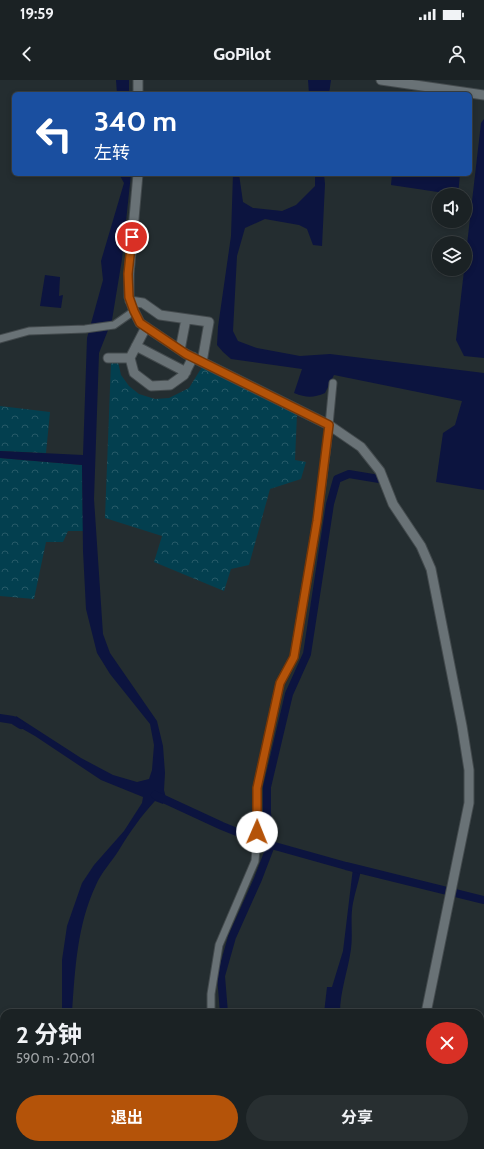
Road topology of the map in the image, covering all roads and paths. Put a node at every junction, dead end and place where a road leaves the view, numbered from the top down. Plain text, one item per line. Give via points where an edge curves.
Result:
1 (138, 80) edge
2 (381, 80) edge
3 (138, 92) edge
4 (463, 92) edge
5 (472, 93) edge
6 (484, 95) edge
7 (138, 176) edge
8 (130, 301) junction
9 (134, 311) junction
10 (186, 319) junction
11 (146, 327) junction
12 (0, 339) edge
13 (136, 346) junction
14 (180, 350) junction
15 (193, 357) junction
16 (108, 358) dead end
17 (130, 358) junction
18 (202, 362) junction
19 (186, 372) junction
20 (333, 383) dead end
21 (329, 425) junction
22 (211, 1009) edge
23 (427, 1009) edge

1 - 3 street
2 - 4 street
5 - 6 street
7 - 8 street via 128,274
8 - 9 street
8 - 10 street via 143,303 160,315
9 - 11 street via 140,323
9 - 12 street via 114,325 85,329 29,330
10 - 14 street
10 - 18 street via 209,322
11 - 13 street
11 - 14 street
13 - 17 street
13 - 19 street
14 - 15 street
15 - 18 street
15 - 19 street
16 - 17 street
17 - 19 street via 134,373 151,386 170,385
18 - 21 street
20 - 21 street
21 - 22 street via 317,521 294,657 280,683 257,788 255,861 219,945
21 - 23 street via 361,447 380,470 393,504 421,546 431,569 464,734 469,770 469,803

